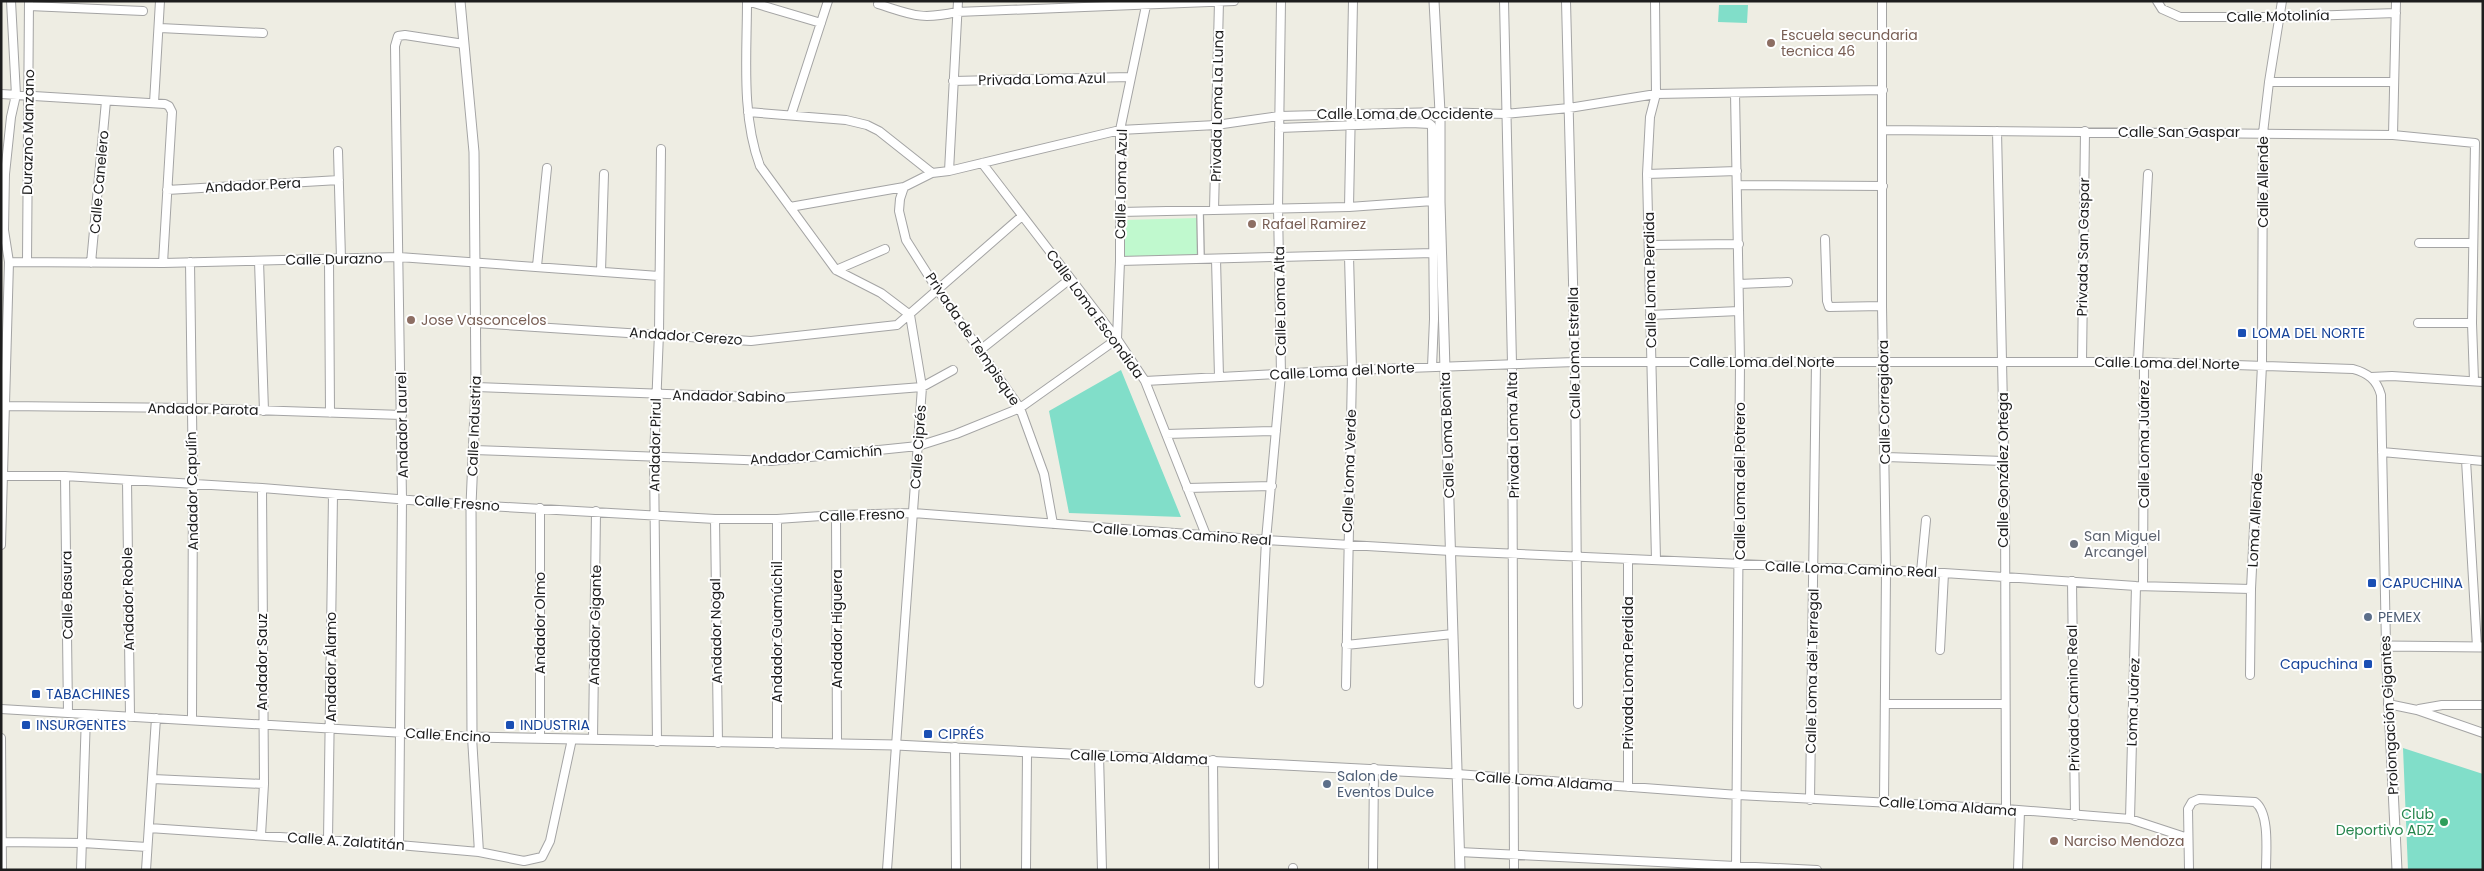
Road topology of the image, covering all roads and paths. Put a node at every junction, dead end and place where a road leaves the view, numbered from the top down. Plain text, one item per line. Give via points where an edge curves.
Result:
1 (11, 1) edge
2 (160, 1) edge
3 (460, 1) edge
4 (747, 1) edge
5 (828, 1) edge
6 (958, 1) edge
7 (1234, 1) edge
8 (1280, 1) edge
9 (1353, 1) edge
10 (1434, 1) edge
11 (1504, 1) edge
12 (1566, 1) edge
13 (1655, 1) edge
14 (1882, 1) edge
15 (2157, 1) edge
16 (2282, 1) edge
17 (2396, 1) edge
18 (1219, 2) edge
19 (29, 4) edge
20 (878, 4) dead end
21 (1147, 4) edge
22 (144, 11) dead end
23 (957, 12) junction
24 (2396, 13) junction
25 (2279, 17) junction
26 (821, 23) junction
27 (160, 28) junction
28 (263, 32) dead end
29 (464, 44) junction
30 (1131, 77) junction
31 (953, 81) junction
32 (2269, 82) junction
33 (2394, 82) junction
34 (1883, 90) junction
35 (1735, 93) junction
36 (1, 94) edge
37 (1656, 94) junction
38 (16, 95) junction
39 (29, 96) junction
40 (106, 101) junction
41 (154, 103) junction
42 (1569, 108) junction
43 (748, 112) junction
44 (1440, 112) junction
45 (1350, 114) junction
46 (1505, 114) junction
47 (791, 115) junction
48 (1279, 116) junction
49 (1216, 125) junction
50 (1350, 126) junction
51 (1279, 128) junction
52 (1120, 130) junction
53 (1883, 130) junction
54 (1997, 131) junction
55 (2085, 131) junction
56 (2263, 133) junction
57 (2393, 135) junction
58 (660, 149) dead end
59 (338, 151) dead end
60 (982, 163) junction
61 (546, 168) dead end
62 (949, 171) junction
63 (1737, 171) junction
64 (932, 173) junction
65 (604, 174) dead end
66 (1647, 174) junction
67 (2148, 174) dead end
68 (339, 180) junction
69 (1737, 185) junction
70 (1883, 186) junction
71 (904, 187) junction
72 (168, 190) junction
73 (1433, 202) junction
74 (790, 207) junction
75 (1349, 207) junction
76 (1278, 208) junction
77 (1214, 210) junction
78 (1200, 211) junction
79 (1120, 212) junction
80 (1022, 216) junction
81 (2, 230) edge
82 (1826, 239) dead end
83 (2419, 243) dead end
84 (2473, 243) junction
85 (1739, 244) junction
86 (1650, 246) junction
87 (885, 250) dead end
88 (1433, 253) junction
89 (1349, 256) junction
90 (399, 257) junction
91 (1280, 257) junction
92 (329, 259) junction
93 (341, 259) junction
94 (1201, 259) junction
95 (1216, 259) junction
96 (259, 261) junction
97 (8, 262) junction
98 (26, 262) junction
99 (190, 262) junction
100 (1120, 262) junction
101 (92, 263) junction
102 (162, 263) junction
103 (475, 264) junction
104 (537, 266) junction
105 (836, 270) junction
106 (601, 271) junction
107 (659, 276) junction
108 (1070, 279) junction
109 (1788, 282) dead end
110 (1739, 284) junction
111 (937, 289) junction
112 (1882, 306) junction
113 (1739, 311) junction
114 (910, 315) junction
115 (1650, 315) junction
116 (475, 323) junction
117 (2418, 324) dead end
118 (2472, 324) junction
119 (659, 334) junction
120 (1117, 339) junction
121 (979, 351) junction
122 (1575, 362) junction
123 (1651, 362) junction
124 (1740, 362) junction
125 (1816, 362) junction
126 (1884, 362) junction
127 (2082, 362) junction
128 (2141, 362) junction
129 (2002, 363) junction
130 (1512, 364) junction
131 (2262, 365) junction
132 (1445, 366) junction
133 (1432, 367) junction
134 (953, 370) dead end
135 (1352, 370) junction
136 (1281, 374) junction
137 (1219, 377) junction
138 (2374, 379) junction
139 (1145, 381) junction
140 (2474, 381) junction
141 (2483, 382) edge
142 (476, 387) junction
143 (922, 387) junction
144 (656, 395) junction
145 (5, 406) junction
146 (191, 408) junction
147 (1020, 408) junction
148 (264, 410) junction
149 (330, 413) junction
150 (402, 415) junction
151 (1276, 431) junction
152 (1166, 434) junction
153 (918, 446) junction
154 (474, 450) junction
155 (2382, 452) junction
156 (1886, 457) junction
157 (654, 458) junction
158 (2466, 460) junction
159 (2004, 461) junction
160 (2483, 461) edge
161 (2, 476) junction
162 (65, 476) junction
163 (127, 480) junction
164 (193, 485) junction
165 (1272, 486) junction
166 (262, 488) junction
167 (1187, 488) junction
168 (333, 494) junction
169 (402, 499) junction
170 (471, 505) junction
171 (540, 508) junction
172 (596, 511) junction
173 (913, 513) junction
174 (836, 515) junction
175 (655, 516) junction
176 (715, 519) junction
177 (777, 519) junction
178 (1926, 520) dead end
179 (1053, 524) junction
180 (1206, 535) junction
181 (1266, 540) junction
182 (1347, 544) junction
183 (1, 545) edge
184 (1451, 551) junction
185 (1514, 554) junction
186 (1577, 556) junction
187 (1628, 559) junction
188 (1656, 560) junction
189 (1739, 565) junction
190 (1814, 568) junction
191 (1886, 571) junction
192 (1921, 572) junction
193 (1944, 573) junction
194 (2004, 577) junction
195 (2072, 581) junction
196 (2140, 586) junction
197 (2251, 589) junction
198 (1453, 634) junction
199 (1346, 645) junction
200 (2386, 646) junction
201 (2480, 647) edge
202 (1940, 650) dead end
203 (2250, 675) dead end
204 (1259, 683) dead end
205 (1346, 686) dead end
206 (1578, 704) dead end
207 (1884, 704) junction
208 (2005, 704) junction
209 (2388, 704) junction
210 (2483, 705) edge
211 (1, 709) edge
212 (2417, 710) junction
213 (68, 713) junction
214 (86, 715) junction
215 (130, 717) junction
216 (156, 718) junction
217 (192, 720) junction
218 (262, 726) junction
219 (331, 729) junction
220 (399, 733) junction
221 (2483, 733) edge
222 (472, 737) junction
223 (1, 738) edge
224 (540, 738) junction
225 (572, 739) junction
226 (593, 739) junction
227 (658, 742) junction
228 (718, 743) junction
229 (777, 744) junction
230 (837, 744) junction
231 (896, 745) junction
232 (955, 747) junction
233 (1027, 753) junction
234 (1099, 756) junction
235 (1213, 760) junction
236 (1374, 768) junction
237 (1457, 774) junction
238 (153, 779) junction
239 (1513, 779) junction
240 (264, 784) junction
241 (1628, 787) junction
242 (1738, 795) junction
243 (1810, 800) junction
244 (1884, 802) junction
245 (2006, 809) junction
246 (2020, 811) junction
247 (2075, 816) junction
248 (2130, 819) junction
249 (148, 828) junction
250 (261, 835) junction
251 (2188, 838) junction
252 (328, 840) junction
253 (3, 842) junction
254 (82, 842) junction
255 (399, 845) junction
256 (147, 847) junction
257 (479, 852) junction
258 (1460, 852) junction
259 (1514, 855) junction
260 (1736, 868) edge
261 (2, 870) edge
262 (81, 870) edge
263 (146, 870) edge
264 (887, 870) edge
265 (956, 870) edge
266 (1026, 870) edge
267 (1102, 870) edge
268 (1214, 870) edge
269 (1373, 870) edge
270 (1460, 870) edge
271 (1514, 870) edge
272 (1817, 870) edge
273 (2018, 870) edge
274 (2189, 870) edge
275 (2266, 870) edge
276 (2397, 870) edge

1 - 38 street
2 - 27 street
3 - 29 street, Calle Industria
4 - 26 street
4 - 43 street
5 - 26 street
6 - 23 street
7 - 18 street
8 - 48 street, Calle Loma Alta
9 - 45 street
10 - 44 street, Calle Loma Bonita
11 - 46 street, Privada Loma Alta
12 - 42 street, Calle Loma Estrella
13 - 37 street, Calle Loma Perdida
14 - 34 street, Calle Corregidora
15 - 25 street, Calle Motolinía via 2162,9 2180,17
16 - 25 street, Calle Allende
17 - 24 street
18 - 21 street
18 - 49 street, Privada Loma La Luna
19 - 22 street
19 - 39 street, Durazno Manzano
20 - 23 street via 922,17
21 - 23 street
21 - 30 street, Calle Loma Azul
23 - 31 street
24 - 25 street, Calle Motolinía
24 - 33 street
25 - 32 street, Calle Allende
26 - 47 street
27 - 28 street
27 - 41 street
29 - 90 street, Andador Laurel via 398,36 395,46
29 - 103 street, Calle Industria via 474,152
30 - 31 street, Privada Loma Azul
30 - 52 street, Calle Loma Azul
31 - 62 street
32 - 33 street
32 - 56 street, Calle Allende
33 - 57 street
34 - 35 street, Calle Loma de Occidente
34 - 53 street, Calle Corregidora
35 - 37 street, Calle Loma de Occidente
35 - 63 street, Calle Loma del Potrero
36 - 38 street
37 - 42 street, Calle Loma de Occidente
37 - 66 street, Calle Loma Perdida via 1650,117
38 - 39 street
38 - 81 street via 5,174
39 - 40 street
39 - 98 street, Durazno Manzano
40 - 41 street
40 - 101 street, Calle Canelero
41 - 72 street via 169,106 172,112
42 - 46 street, Calle Loma de Occidente
42 - 122 street, Calle Loma Estrella
43 - 47 street
43 - 74 street via 760,166
44 - 45 street, Calle Loma de Occidente
44 - 46 street, Calle Loma de Occidente
44 - 132 street, Calle Loma Bonita
45 - 48 street, Calle Loma de Occidente
45 - 50 street
46 - 130 street, Privada Loma Alta
47 - 64 street via 867,124
48 - 49 street, Calle Loma de Occidente
48 - 51 street, Calle Loma Alta
49 - 52 street, Calle Loma de Occidente
49 - 77 street, Privada Loma La Luna
50 - 51 street
50 - 73 street via 1430,124 1433,131
50 - 75 street
51 - 76 street, Calle Loma Alta
52 - 60 street, Calle Loma de Occidente
52 - 79 street, Calle Loma Azul
53 - 54 street, Calle San Gaspar
53 - 70 street, Calle Corregidora
54 - 55 street, Calle San Gaspar
54 - 129 street, Calle González Ortega
55 - 56 street, Calle San Gaspar
55 - 127 street, Privada San Gaspar
56 - 57 street, Calle San Gaspar
56 - 131 street, Calle Allende
57 - 84 street, Calle San Gaspar via 2475,143
58 - 107 street, Andador Pirul
59 - 68 street
60 - 62 street, Calle Loma de Occidente
60 - 80 street, Calle Loma Escondida
61 - 104 street
62 - 64 street, Calle Loma de Occidente
63 - 66 street
63 - 69 street, Calle Loma del Potrero
64 - 71 street, Calle Loma de Occidente
65 - 106 street
66 - 86 street, Calle Loma Perdida
67 - 128 street, Calle Loma Juárez
68 - 72 street, Andador Pera
68 - 93 street
69 - 70 street
69 - 85 street, Calle Loma del Potrero
70 - 112 street, Calle Corregidora
71 - 74 street, Calle Loma de Occidente
71 - 111 street, Privada de Tempisque via 899,211 906,240
72 - 102 street
73 - 75 street
73 - 88 street
74 - 105 street
75 - 76 street
76 - 77 street
76 - 91 street, Calle Loma Alta
77 - 78 street
78 - 79 street
78 - 94 street
79 - 100 street, Calle Loma Azul
80 - 108 street, Calle Loma Escondida
80 - 111 street
81 - 97 street
82 - 112 street via 1829,307
83 - 84 street
84 - 118 street
85 - 86 street
85 - 110 street, Calle Loma del Potrero
86 - 115 street, Calle Loma Perdida
87 - 105 street
88 - 89 street
88 - 133 street
89 - 91 street
89 - 135 street, Calle Loma Verde
90 - 93 street, Calle Durazno
90 - 103 street, Calle Durazno
90 - 150 street, Andador Laurel
91 - 95 street
91 - 136 street, Calle Loma Alta
92 - 93 street, Calle Durazno
92 - 96 street, Calle Durazno
92 - 149 street
94 - 95 street
94 - 100 street
95 - 137 street
96 - 99 street, Calle Durazno
96 - 148 street
97 - 98 street, Calle Durazno
97 - 145 street
98 - 101 street, Calle Durazno
99 - 102 street, Calle Durazno
99 - 146 street, Andador Capulín
100 - 120 street, Calle Loma Azul
101 - 102 street, Calle Durazno
103 - 104 street, Calle Durazno
103 - 116 street, Calle Industria
104 - 106 street, Calle Durazno
105 - 114 street via 881,293
106 - 107 street, Calle Durazno
107 - 119 street, Andador Pirul
108 - 120 street, Calle Loma Escondida
108 - 121 street
109 - 110 street
110 - 113 street, Calle Loma del Potrero
111 - 114 street
111 - 121 street, Privada de Tempisque
112 - 126 street, Calle Corregidora
113 - 115 street
113 - 124 street, Calle Loma del Potrero
114 - 119 street, Andador Cerezo via 897,325 751,341
114 - 143 street, Calle Ciprés
115 - 123 street, Calle Loma Perdida
116 - 119 street, Andador Cerezo
116 - 142 street, Calle Industria
117 - 118 street
118 - 140 street
119 - 144 street, Andador Pirul
120 - 139 street, Calle Loma Escondida
120 - 147 street, Andador Camichín
121 - 147 street, Privada de Tempisque
122 - 123 street, Calle Loma del Norte
122 - 130 street, Calle Loma del Norte
122 - 186 street, Calle Loma Estrella
123 - 124 street, Calle Loma del Norte
123 - 188 street, Calle Loma Perdida
124 - 125 street, Calle Loma del Norte
124 - 189 street, Calle Loma del Potrero
125 - 126 street, Calle Loma del Norte
125 - 190 street, Calle Loma del Terregal
126 - 129 street, Calle Loma del Norte
126 - 156 street, Calle Corregidora
127 - 128 street, Calle Loma del Norte
127 - 129 street, Calle Loma del Norte
128 - 131 street, Calle Loma del Norte
128 - 196 street, Calle Loma Juárez
129 - 159 street, Calle González Ortega
130 - 132 street, Calle Loma del Norte
130 - 185 street, Privada Loma Alta
131 - 138 street, Calle Loma del Norte via 2342,368 2362,372
131 - 197 street, Loma Allende
132 - 133 street, Calle Loma del Norte
132 - 184 street, Calle Loma Bonita
133 - 135 street, Calle Loma del Norte
134 - 143 street
135 - 136 street, Calle Loma del Norte
135 - 182 street, Calle Loma Verde
136 - 137 street, Calle Loma del Norte
136 - 151 street, Calle Loma Alta
137 - 139 street, Calle Loma del Norte
138 - 140 street via 2392,376
138 - 155 street, Prolongación Gigantes via 2381,394
139 - 152 street, Calle Loma Escondida
140 - 141 street
142 - 144 street, Andador Sabino
142 - 154 street, Calle Industria
143 - 144 street, Andador Sabino via 780,398
143 - 153 street, Calle Ciprés
144 - 157 street, Andador Pirul
145 - 146 street, Andador Parota
145 - 161 street
146 - 148 street, Andador Parota
146 - 164 street, Andador Capulín
147 - 153 street, Andador Camichín
147 - 179 street, Privada de Tempisque via 1044,474
148 - 149 street, Andador Parota
149 - 150 street, Andador Parota
150 - 169 street, Andador Laurel
151 - 152 street
151 - 165 street, Calle Loma Alta
152 - 167 street, Calle Loma Escondida
153 - 157 street, Andador Camichín via 771,461
153 - 173 street, Calle Ciprés
154 - 157 street, Andador Camichín
154 - 170 street, Calle Industria
155 - 158 street
155 - 200 street, Prolongación Gigantes
156 - 159 street
156 - 191 street, Calle Corregidora
157 - 175 street, Andador Pirul
158 - 160 street
158 - 201 street
159 - 194 street, Calle González Ortega
161 - 162 street, Calle Fresno
161 - 183 street
162 - 163 street, Calle Fresno
162 - 213 street, Calle Basura
163 - 164 street, Calle Fresno
163 - 215 street, Andador Roble
164 - 166 street, Calle Fresno
164 - 217 street, Andador Capulín
165 - 167 street
165 - 181 street, Calle Loma Alta
166 - 168 street, Calle Fresno
166 - 218 street, Andador Sauz
167 - 180 street, Calle Loma Escondida
168 - 169 street, Calle Fresno
168 - 219 street, Andador Álamo
169 - 170 street, Calle Fresno
169 - 220 street, Andador Laurel
170 - 171 street, Calle Fresno
170 - 222 street, Calle Industria
171 - 172 street, Calle Fresno
171 - 224 street, Andador Olmo
172 - 175 street, Calle Fresno
172 - 226 street, Andador Gigante
173 - 174 street, Calle Fresno
173 - 179 street, Calle Lomas Camino Real
173 - 231 street, Calle Ciprés
174 - 177 street, Calle Fresno
174 - 230 street, Andador Higuera
175 - 176 street, Calle Fresno
175 - 227 street, Andador Pirul
176 - 177 street, Calle Fresno
176 - 228 street, Andador Nogal
177 - 229 street, Andador Guamúchil
178 - 192 street
179 - 180 street, Calle Lomas Camino Real
180 - 181 street, Calle Lomas Camino Real
181 - 182 street, Calle Lomas Camino Real
181 - 204 street
182 - 184 street, Calle Lomas Camino Real
182 - 199 street, Calle Loma Verde
184 - 185 street, Calle Loma Camino Real
184 - 198 street, Calle Loma Bonita
185 - 186 street, Calle Loma Camino Real
185 - 239 street, Privada Loma Alta
186 - 187 street, Calle Loma Camino Real
186 - 206 street, Calle Loma Estrella
187 - 188 street, Calle Loma Camino Real
187 - 241 street, Privada Loma Perdida
188 - 189 street, Calle Loma Camino Real
189 - 190 street, Calle Loma Camino Real
189 - 242 street, Calle Loma del Potrero
190 - 191 street, Calle Loma Camino Real
190 - 243 street, Calle Loma del Terregal
191 - 192 street, Calle Loma Camino Real
191 - 207 street, Calle Corregidora
192 - 193 street, Calle Loma Camino Real
193 - 194 street, Calle Loma Camino Real
193 - 202 street
194 - 195 street, Calle Loma Camino Real
194 - 208 street, Calle González Ortega
195 - 196 street, Calle Loma Camino Real
195 - 247 street, Privada Camino Real
196 - 197 street, Calle Loma Camino Real
196 - 248 street, Loma Juárez
197 - 203 street, Loma Allende
198 - 199 street
198 - 237 street, Calle Loma Bonita
199 - 205 street, Calle Loma Verde
200 - 201 street
200 - 209 street, Prolongación Gigantes
207 - 208 street
207 - 244 street, Calle Corregidora
208 - 245 street, Calle González Ortega
209 - 212 street
209 - 276 street, Prolongación Gigantes
210 - 212 street via 2442,704
211 - 213 street, Calle Encino
212 - 221 street
213 - 214 street, Calle Encino
214 - 215 street, Calle Encino
214 - 254 street
215 - 216 street, Calle Encino
216 - 217 street, Calle Encino
216 - 238 street
217 - 218 street, Calle Encino
218 - 219 street, Calle Encino
218 - 240 street, Andador Sauz
219 - 220 street, Calle Encino
219 - 252 street, Andador Álamo
220 - 222 street, Calle Encino
220 - 255 street, Andador Laurel
222 - 224 street, Calle Encino
222 - 257 street, Calle Industria
223 - 253 street
224 - 225 street, Calle Encino
225 - 226 street, Calle Encino
225 - 257 street, Calle A. Zalatitán via 550,841 542,857 524,861
226 - 227 street, Calle Encino
227 - 228 street, Calle Encino
228 - 229 street, Calle Encino
229 - 230 street, Calle Encino
230 - 231 street, Calle Encino
231 - 232 street, Calle Loma Aldama
231 - 264 street, Calle Ciprés
232 - 233 street, Calle Loma Aldama
232 - 265 street
233 - 234 street, Calle Loma Aldama
233 - 266 street
234 - 235 street, Calle Loma Aldama
234 - 267 street
235 - 236 street, Calle Loma Aldama
235 - 268 street
236 - 237 street, Calle Loma Aldama
236 - 269 street
237 - 239 street, Calle Loma Aldama
237 - 258 street, Calle Loma Bonita
238 - 240 street
238 - 249 street
239 - 241 street, Calle Loma Aldama
239 - 259 street, Privada Loma Alta
240 - 250 street, Andador Sauz
241 - 242 street, Calle Loma Aldama
242 - 243 street, Calle Loma Aldama
242 - 260 street, Calle Loma del Potrero
243 - 244 street, Calle Loma Aldama
244 - 245 street, Calle Loma Aldama
245 - 246 street, Calle Loma Aldama
246 - 247 street, Calle Loma Aldama
246 - 273 street
247 - 248 street, Calle Loma Aldama
248 - 251 street, Calle Loma Aldama
249 - 250 street, Calle A. Zalatitán
249 - 256 street
250 - 252 street, Calle A. Zalatitán
251 - 274 street
251 - 275 street via 2188,809 2199,798 2256,802 2265,815
252 - 255 street, Calle A. Zalatitán
253 - 254 street
253 - 261 street
254 - 256 street
254 - 262 street
255 - 257 street, Calle A. Zalatitán
256 - 263 street
258 - 259 street
258 - 270 street, Calle Loma Bonita
259 - 260 street
259 - 271 street, Privada Loma Alta
260 - 272 street

